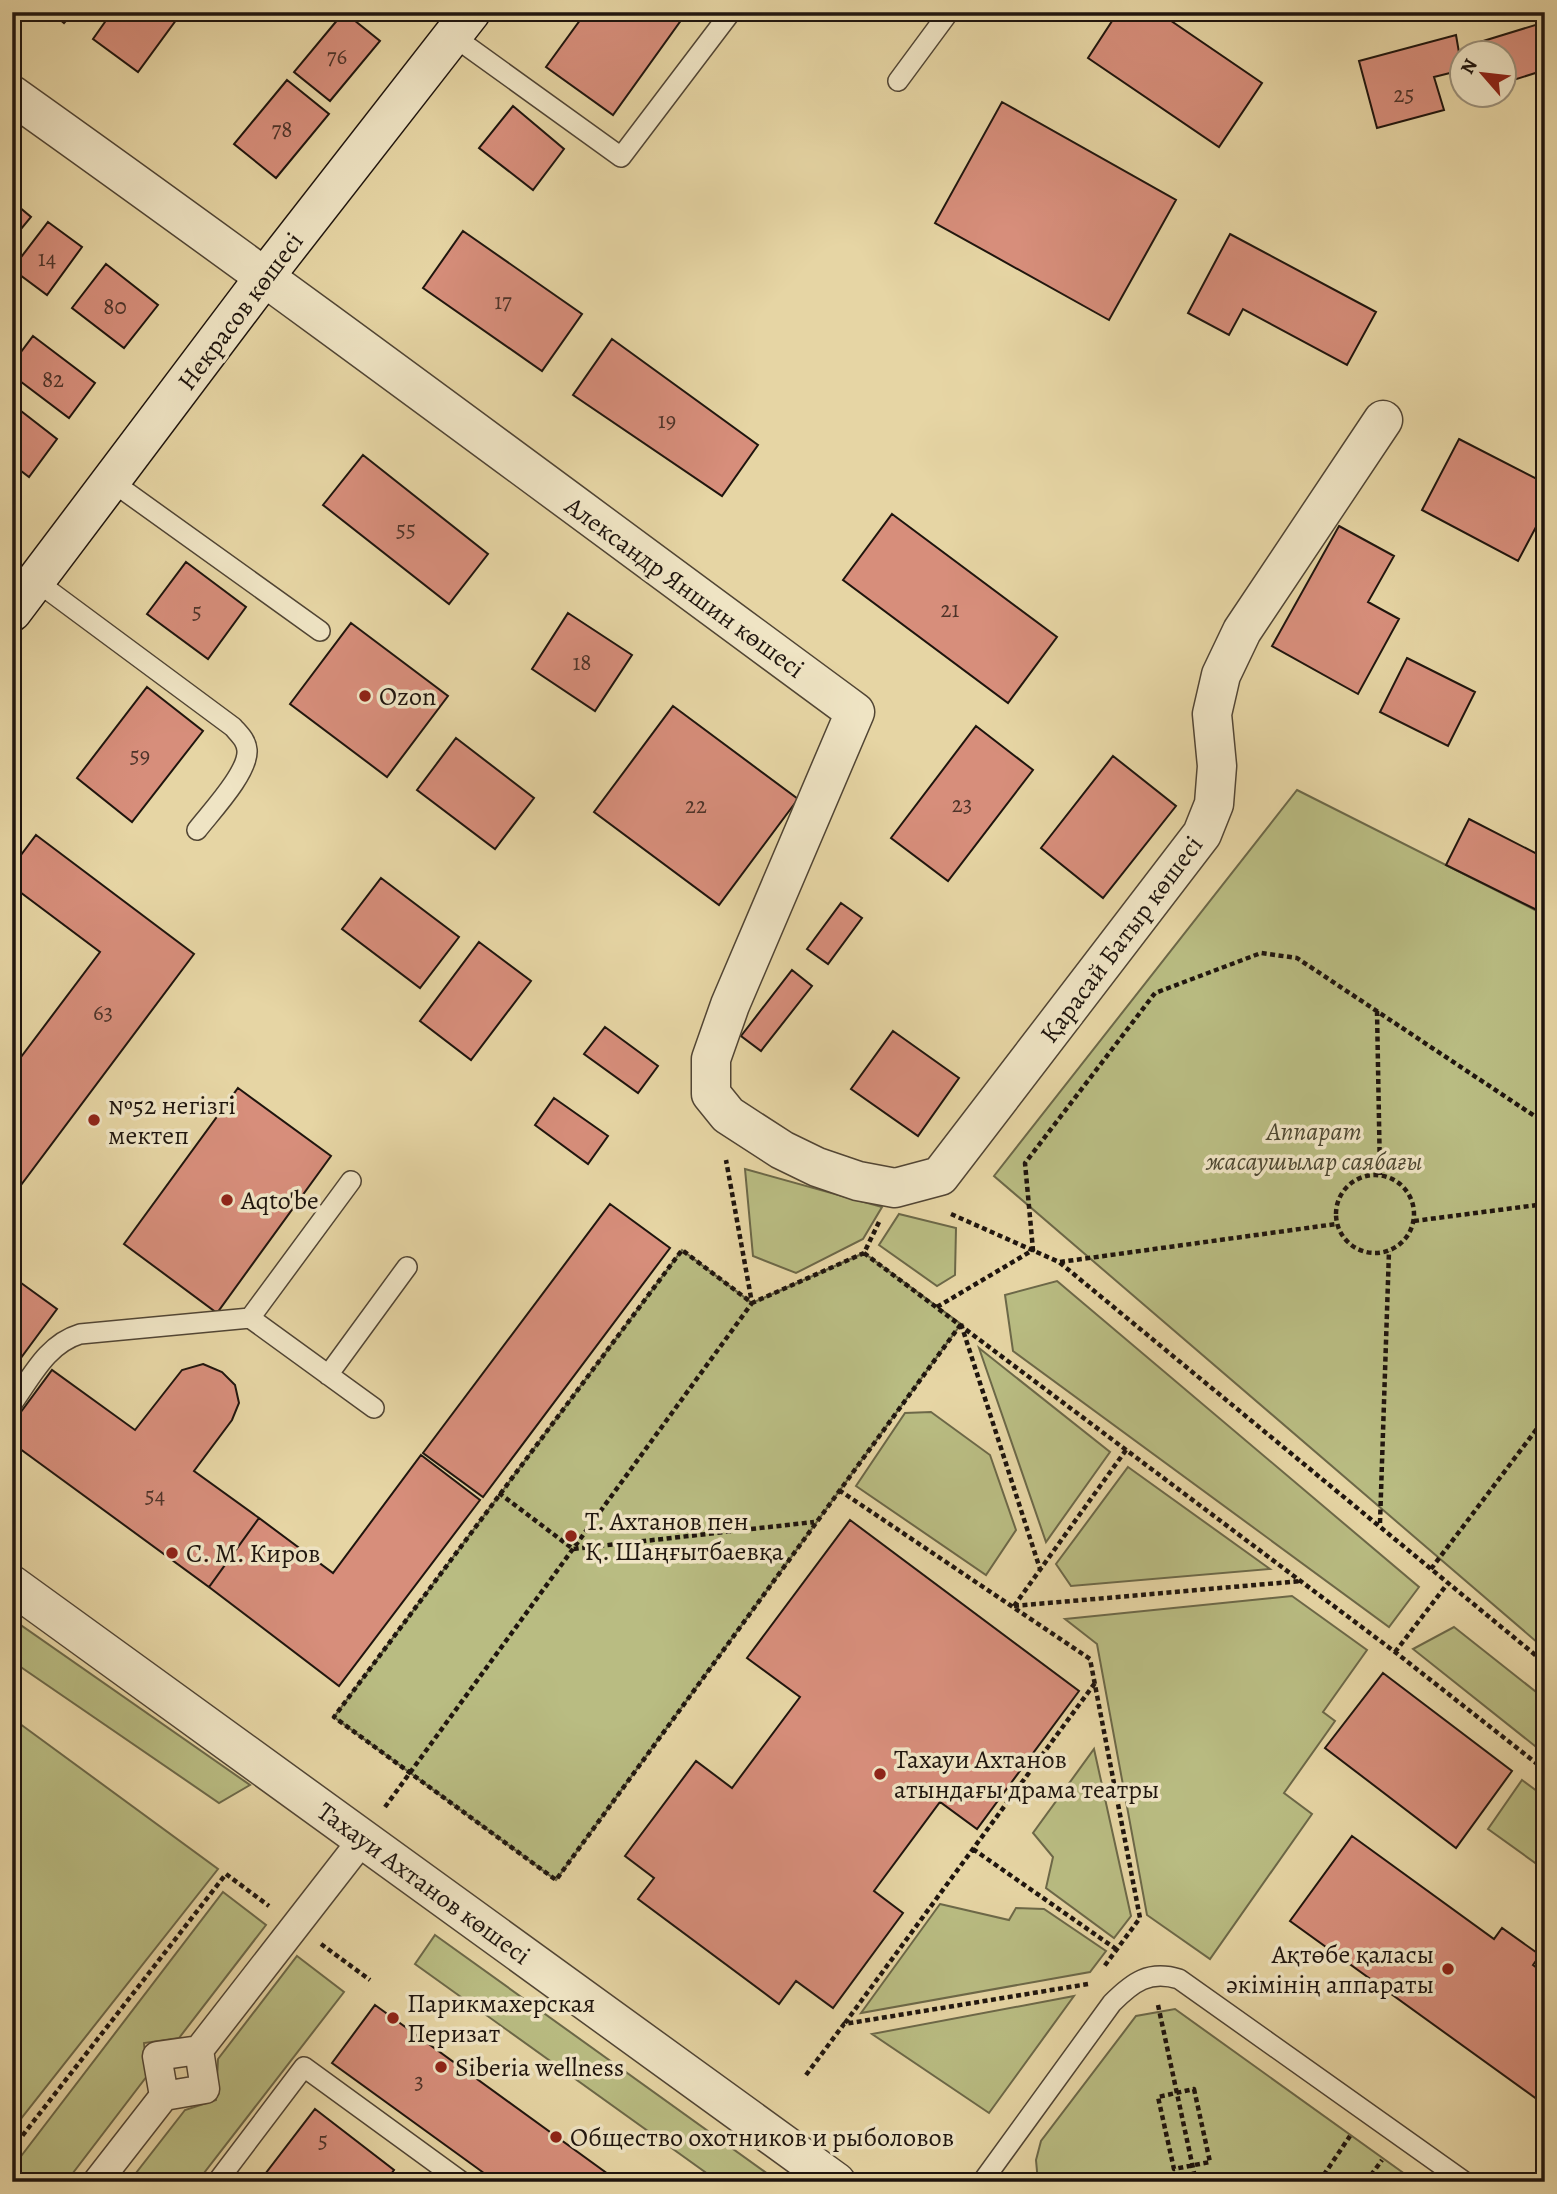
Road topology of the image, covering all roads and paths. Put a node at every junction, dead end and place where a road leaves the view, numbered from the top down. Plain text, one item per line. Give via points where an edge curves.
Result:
1 (731, 12) edge
2 (948, 12) edge
3 (462, 24) edge
4 (898, 81) dead end
5 (12, 95) edge
6 (266, 275) junction
7 (1382, 420) dead end
8 (111, 481) junction
9 (36, 581) junction
10 (12, 612) edge
11 (320, 631) dead end
12 (197, 830) dead end
13 (1377, 1011) junction
14 (728, 1115) junction
15 (1545, 1123) edge
16 (1380, 1175) junction
17 (351, 1181) dead end
18 (895, 1188) junction
19 (1545, 1204) edge
20 (1414, 1221) junction
21 (1336, 1224) junction
22 (1033, 1251) junction
23 (1389, 1251) junction
24 (864, 1253) junction
25 (1059, 1262) junction
26 (407, 1267) dead end
27 (752, 1303) junction
28 (937, 1307) junction
29 (250, 1318) junction
30 (961, 1324) junction
31 (328, 1375) junction
32 (12, 1404) edge
33 (374, 1408) dead end
34 (1545, 1419) edge
35 (1126, 1450) junction
36 (839, 1490) junction
37 (499, 1493) junction
38 (815, 1522) junction
39 (1380, 1524) junction
40 (573, 1549) junction
41 (1040, 1569) junction
42 (1431, 1569) junction
43 (1301, 1581) junction
44 (1448, 1583) junction
45 (12, 1585) edge
46 (1013, 1606) junction
47 (1395, 1652) junction
48 (1545, 1663) edge
49 (1095, 1683) junction
50 (1545, 1770) edge
51 (410, 1773) junction
52 (363, 1839) junction
53 (973, 1849) junction
54 (296, 1926) junction
55 (1116, 1949) junction
56 (1146, 1976) junction
57 (370, 1980) dead end
58 (844, 2024) junction
59 (199, 2050) junction
60 (806, 2075) dead end
61 (1177, 2093) junction
62 (164, 2096) junction
63 (1367, 2112) junction
64 (12, 2149) edge
65 (1192, 2165) junction
66 (460, 2181) edge
67 (97, 2182) edge
68 (217, 2182) edge
69 (836, 2182) edge
70 (982, 2182) edge
71 (1196, 2182) edge
72 (1319, 2182) edge
73 (1465, 2182) edge

1 - 3 lane via 621,157
2 - 4 lane
3 - 6 street, Некрасов көшесі
5 - 6 street, Александр Яншин көшесі
6 - 8 street, Некрасов көшесі
6 - 14 street, Александр Яншин көшесі via 855,712 711,1059 711,1094
7 - 18 street, Қарасай Батыр көшесі via 1242,631 1221,675 1212,714 1217,766 1214,804 1202,834 940,1176
8 - 9 street, Некрасов көшесі
8 - 11 lane
9 - 10 street, Некрасов көшесі
9 - 12 lane via 244,739 248,753 239,775
13 - 15 path
13 - 16 path
13 - 22 path via 1297,958 1261,953 1155,993 1025,1163
14 - 18 street, Александр Яншин көшесі via 817,1167
14 - 27 path via 722,1141
16 - 20 path via 1403,1186 1414,1208
16 - 21 path via 1355,1180 1345,1188 1338,1198
17 - 29 lane
18 - 22 path
18 - 24 path
19 - 20 path
20 - 23 path via 1410,1234
21 - 23 path via 1342,1236 1363,1252
21 - 25 path
22 - 25 path
22 - 28 path
23 - 39 path
24 - 27 path
24 - 28 path
25 - 39 path
26 - 31 lane
27 - 37 path via 682,1250
27 - 40 path
28 - 30 path
29 - 31 lane
29 - 32 lane via 63,1339
30 - 35 path
30 - 36 path
30 - 41 path
31 - 33 lane
34 - 42 path
35 - 41 path
35 - 43 path
36 - 38 path
36 - 46 path
37 - 40 path
37 - 51 path via 334,1717
38 - 40 path
38 - 51 path via 556,1880
39 - 42 path
40 - 51 path
41 - 46 path
42 - 44 path
43 - 46 path
43 - 47 path
44 - 47 path
44 - 48 path
45 - 52 street, Тахауи Ахтанов көшесі
46 - 49 path via 1090,1659
47 - 50 path
49 - 53 path
49 - 55 path via 1140,1918
52 - 54 street
52 - 69 street, Тахауи Ахтанов көшесі
53 - 55 path
53 - 58 path
54 - 57 path
54 - 59 street
54 - 64 path via 226,1874
55 - 58 path via 1091,1984
56 - 61 path via 1160,2011
56 - 63 lane via 1163,1974 1179,1979
56 - 70 lane via 1112,2003
58 - 60 path
59 - 62 street via 205,2089
59 - 62 street via 157,2056
61 - 65 path
61 - 65 path via 1194,2089 1210,2162
61 - 65 path via 1158,2097 1174,2169
62 - 67 street
63 - 72 path
63 - 73 lane
65 - 71 path
66 - 68 lane via 304,2067

